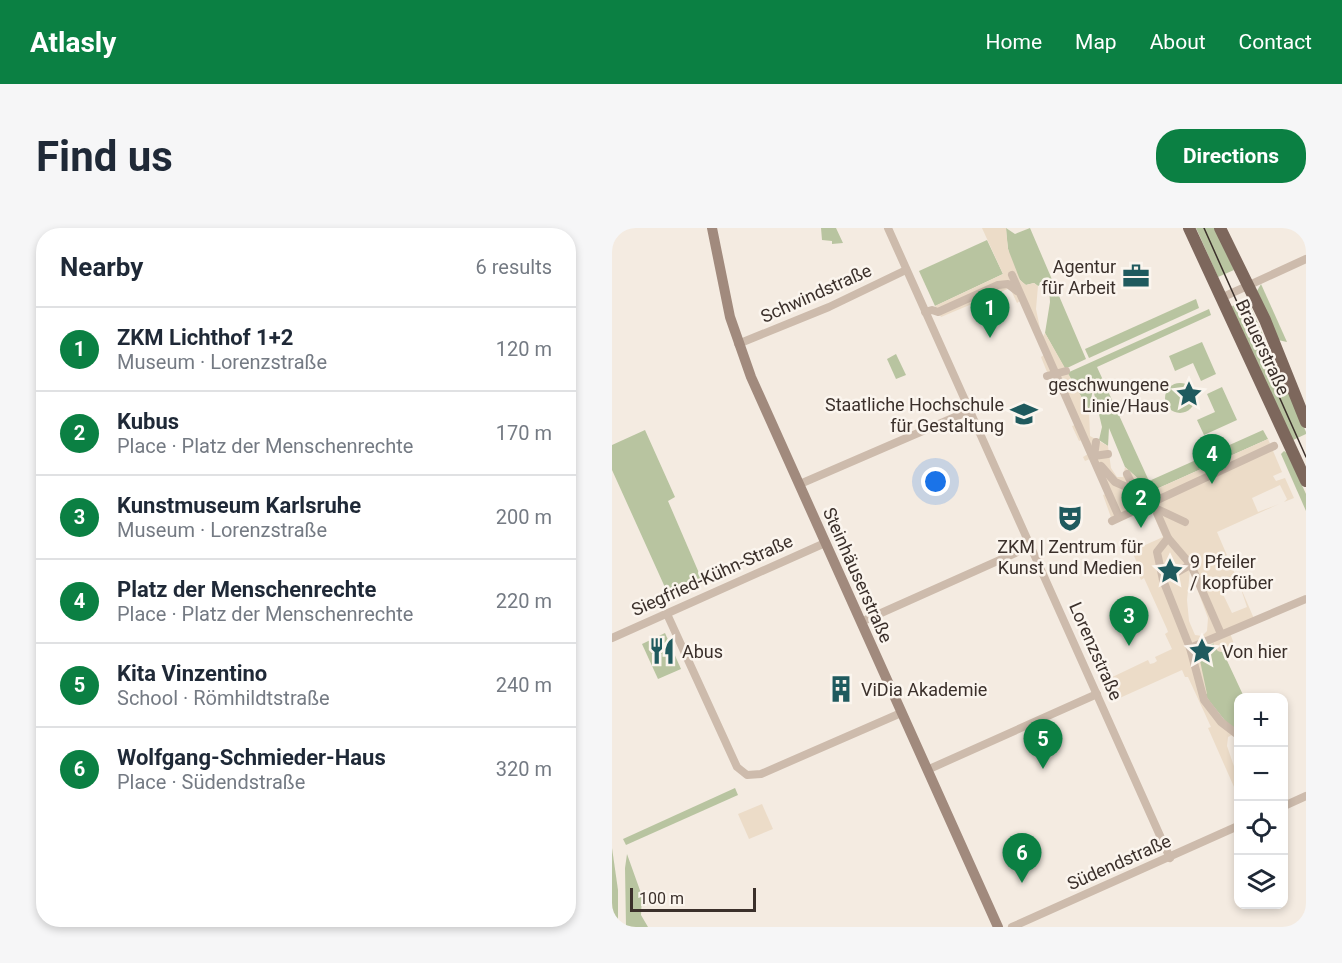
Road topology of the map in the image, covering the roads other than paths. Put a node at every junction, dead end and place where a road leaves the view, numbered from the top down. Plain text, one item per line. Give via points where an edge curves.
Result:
1 (703, 228) edge
2 (888, 228) edge
3 (1189, 228) edge
4 (1220, 228) edge
5 (713, 232) edge
6 (1306, 259) edge
7 (906, 270) junction
8 (1012, 275) dead end
9 (1248, 285) junction
10 (1020, 297) junction
11 (1221, 298) junction
12 (925, 312) junction
13 (738, 344) junction
14 (969, 411) junction
15 (1306, 422) edge
16 (1096, 442) dead end
17 (1274, 446) dead end
18 (1108, 454) dead end
19 (1094, 456) junction
20 (1127, 474) dead end
21 (1306, 481) edge
22 (800, 484) junction
23 (1129, 488) junction
24 (1153, 500) junction
25 (1185, 522) dead end
26 (1168, 538) junction
27 (825, 543) junction
28 (1031, 546) junction
29 (1190, 564) junction
30 (1163, 580) junction
31 (1306, 598) edge
32 (667, 614) junction
33 (861, 622) junction
34 (1225, 633) junction
35 (612, 638) edge
36 (1190, 648) junction
37 (1097, 694) junction
38 (902, 713) junction
39 (1234, 731) edge
40 (927, 770) junction
41 (1306, 796) edge
42 (1288, 804) edge
43 (1234, 828) edge
44 (1170, 858) junction
45 (998, 927) edge
46 (1012, 927) edge

1 - 5 street
2 - 7 street, Lorenzstraße
3 - 11 main road, Brauerstraße
4 - 9 main road, Brauerstraße
5 - 13 street, Steinhäuserstraße
6 - 9 street
7 - 12 street, Lorenzstraße
7 - 13 street, Schwindstraße
8 - 10 street
9 - 11 street
9 - 15 main road, Brauerstraße
10 - 12 street via 1009,285 998,285 938,312
10 - 19 street via 1051,374 1066,371 1060,382
11 - 21 main road, Brauerstraße
12 - 14 street, Lorenzstraße
13 - 22 street, Steinhäuserstraße
14 - 22 street
14 - 28 street, Lorenzstraße
16 - 19 street
17 - 24 street
18 - 19 street
19 - 23 street via 1111,479
19 - 24 street via 1116,519
20 - 23 street
22 - 27 street, Steinhäuserstraße
23 - 24 street
24 - 25 street
24 - 26 street
26 - 29 street
26 - 30 street via 1157,552
27 - 32 street, Siegfried-Kühn-Straße
27 - 33 street, Steinhäuserstraße
28 - 33 street
28 - 37 street, Lorenzstraße
29 - 30 street
29 - 34 street
30 - 36 street
31 - 34 street
32 - 35 street, Siegfried-Kühn-Straße
32 - 38 street via 737,767 747,775 761,774
33 - 38 street, Steinhäuserstraße
34 - 36 street
36 - 39 street via 1204,700
37 - 40 street
37 - 44 street, Lorenzstraße
38 - 40 street, Steinhäuserstraße
40 - 45 street, Steinhäuserstraße
41 - 42 street
43 - 44 street, Südendstraße
44 - 46 street, Südendstraße

